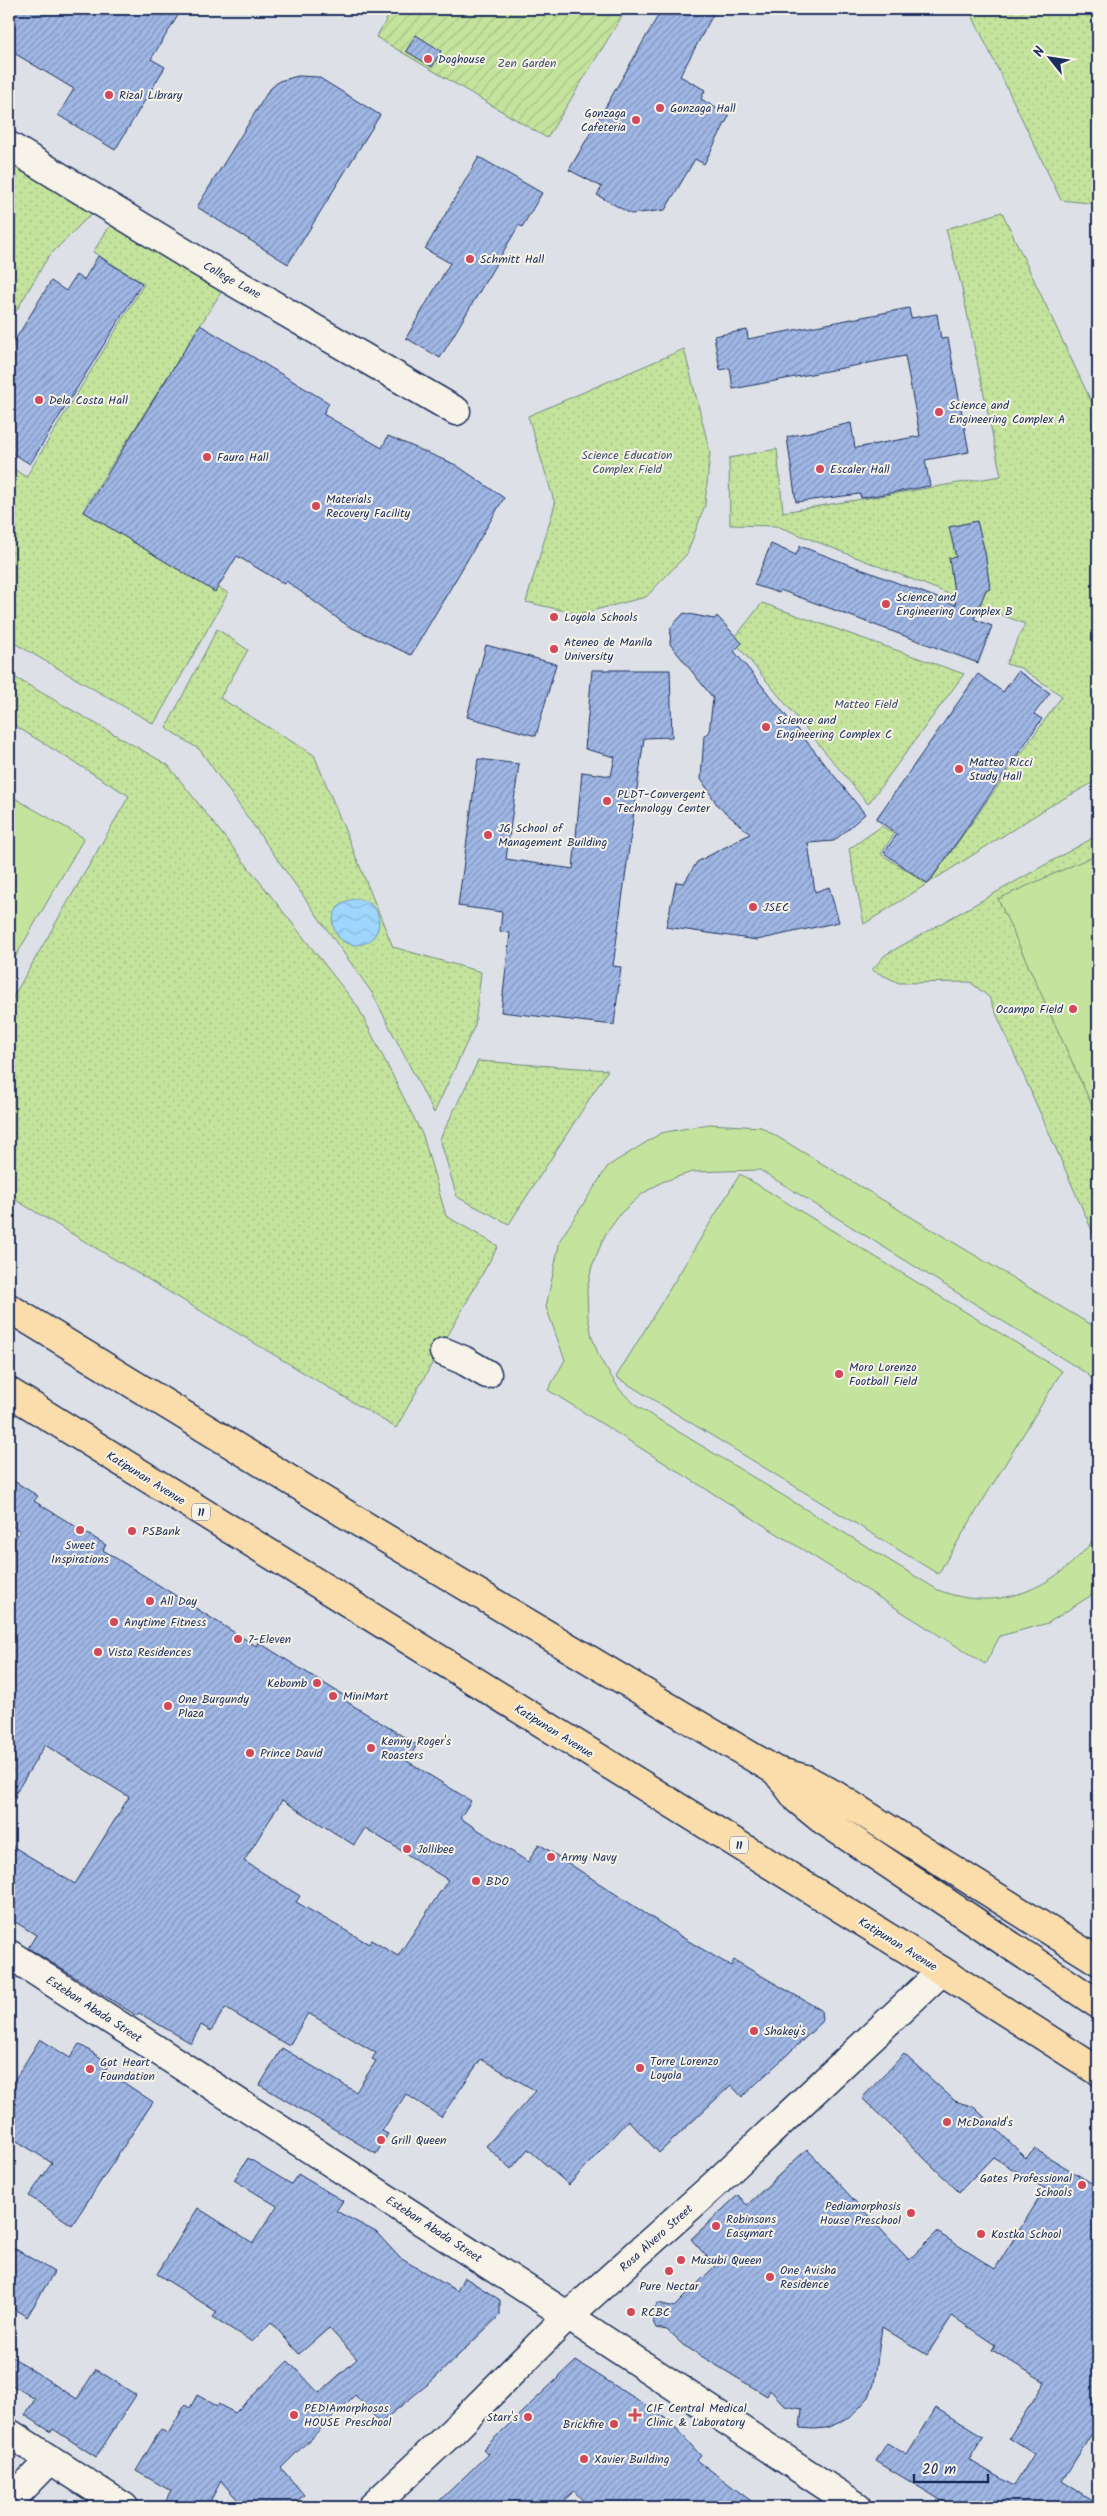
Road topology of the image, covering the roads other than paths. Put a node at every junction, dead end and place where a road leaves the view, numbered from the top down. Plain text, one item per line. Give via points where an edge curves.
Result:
1 (9, 146) edge
2 (456, 411) dead end
3 (9, 1308) edge
4 (444, 1352) dead end
5 (487, 1374) dead end
6 (9, 1392) edge
7 (776, 1771) junction
8 (9, 1954) edge
9 (1098, 1961) edge
10 (942, 1971) junction
11 (1098, 2004) edge
12 (1098, 2071) edge
13 (568, 2316) junction
14 (9, 2433) edge
15 (50, 2460) junction
16 (9, 2502) edge
17 (124, 2507) edge
18 (372, 2507) edge
19 (858, 2507) edge

1 - 2 street, College Lane
3 - 7 main road via 375,1532
4 - 5 street
6 - 10 main road, Katipunan Avenue / 11
7 - 9 main road via 806,1779 835,1796
7 - 11 main road via 798,1800 820,1818
8 - 13 street, Esteban Abada Street
10 - 12 main road, Katipunan Avenue / 11
10 - 13 street, Rosa Alvero Street
13 - 18 street, Rosa Alvero Street
13 - 19 street, Esteban Abada Street
14 - 15 street
15 - 16 street
15 - 17 street

